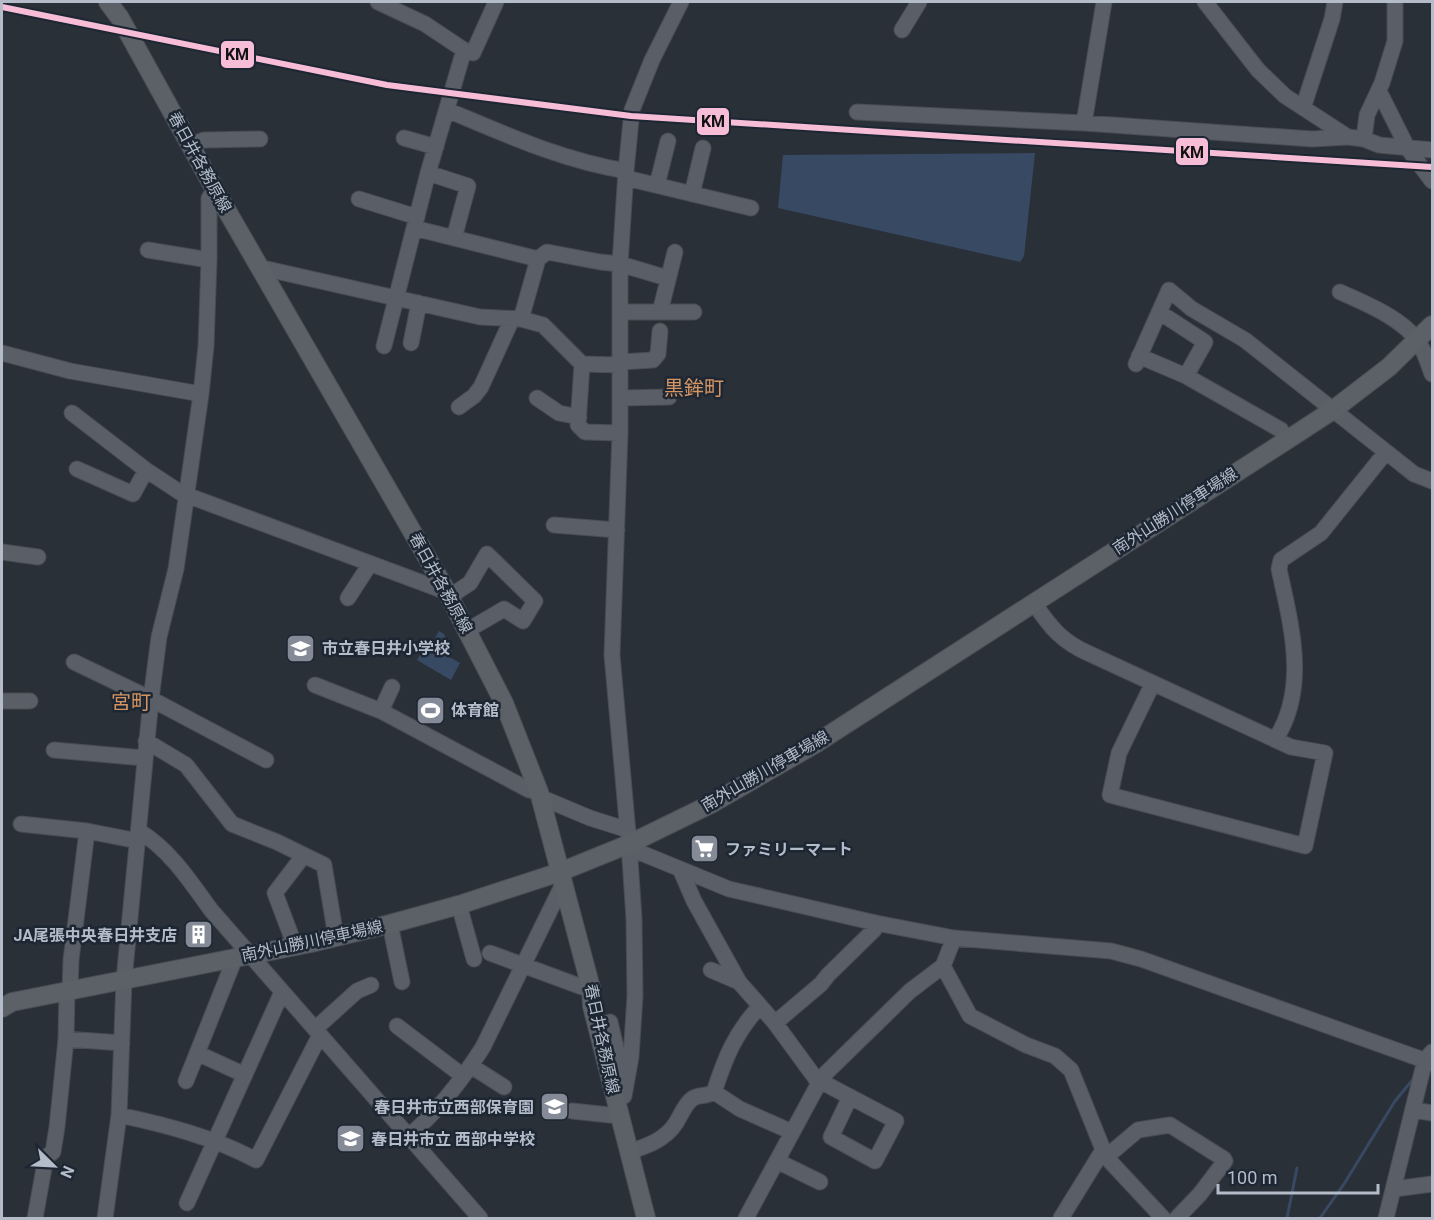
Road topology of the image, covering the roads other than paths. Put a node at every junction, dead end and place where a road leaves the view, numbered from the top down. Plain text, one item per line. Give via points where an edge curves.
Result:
1 (108, 2) edge
2 (378, 2) edge
3 (496, 2) edge
4 (681, 2) edge
5 (919, 2) edge
6 (1104, 2) edge
7 (1205, 2) edge
8 (1335, 2) edge
9 (1395, 2) edge
10 (902, 30) dead end
11 (464, 50) junction
12 (1379, 91) junction
13 (1303, 108) junction
14 (447, 110) junction
15 (857, 112) dead end
16 (1084, 123) junction
17 (1348, 137) junction
18 (404, 138) dead end
19 (260, 139) dead end
20 (1364, 139) junction
21 (668, 141) dead end
22 (190, 145) junction
23 (436, 147) junction
24 (703, 148) dead end
25 (1408, 149) junction
26 (1432, 150) edge
27 (429, 173) junction
28 (626, 174) junction
29 (1432, 181) edge
30 (657, 185) junction
31 (215, 190) junction
32 (692, 194) junction
33 (358, 199) dead end
34 (751, 208) dead end
35 (415, 223) junction
36 (454, 238) junction
37 (148, 250) dead end
38 (675, 252) dead end
39 (538, 259) junction
40 (209, 260) junction
41 (621, 264) junction
42 (262, 271) junction
43 (667, 278) junction
44 (1340, 292) dead end
45 (396, 298) junction
46 (420, 303) junction
47 (621, 312) junction
48 (660, 312) junction
49 (694, 312) dead end
50 (1159, 312) junction
51 (517, 319) junction
52 (1432, 325) edge
53 (660, 331) dead end
54 (1417, 340) junction
55 (411, 343) dead end
56 (384, 346) dead end
57 (2, 352) edge
58 (582, 364) junction
59 (621, 364) junction
60 (1432, 374) edge
61 (1186, 376) junction
62 (201, 394) junction
63 (669, 397) dead end
64 (537, 398) dead end
65 (621, 398) junction
66 (459, 406) dead end
67 (1333, 410) junction
68 (72, 413) dead end
69 (579, 417) junction
70 (620, 433) junction
71 (1287, 440) junction
72 (1386, 452) junction
73 (77, 469) dead end
74 (146, 470) junction
75 (1432, 481) edge
76 (187, 495) junction
77 (554, 525) dead end
78 (616, 530) junction
79 (2, 552) edge
80 (38, 557) dead end
81 (370, 564) junction
82 (448, 594) junction
83 (348, 598) dead end
84 (1034, 603) junction
85 (468, 630) junction
86 (74, 662) dead end
87 (1153, 683) junction
88 (315, 685) dead end
89 (392, 687) dead end
90 (151, 699) junction
91 (2, 701) edge
92 (30, 701) dead end
93 (381, 711) junction
94 (1275, 740) junction
95 (146, 741) junction
96 (54, 750) dead end
97 (144, 758) junction
98 (266, 760) dead end
99 (540, 794) junction
100 (21, 824) dead end
101 (87, 831) junction
102 (138, 836) junction
103 (629, 841) junction
104 (304, 855) junction
105 (681, 871) junction
106 (562, 878) junction
107 (459, 905) junction
108 (876, 923) junction
109 (390, 924) junction
110 (336, 937) junction
111 (954, 938) junction
112 (295, 946) junction
113 (490, 953) dead end
114 (243, 956) junction
115 (474, 960) dead end
116 (522, 966) junction
117 (943, 966) junction
118 (711, 970) dead end
119 (124, 980) junction
120 (402, 982) dead end
121 (739, 982) junction
122 (371, 985) dead end
123 (591, 988) junction
124 (69, 991) junction
125 (282, 993) junction
126 (760, 1006) junction
127 (2, 1008) edge
128 (610, 1022) dead end
129 (775, 1023) junction
130 (397, 1026) dead end
131 (317, 1032) junction
132 (66, 1039) junction
133 (122, 1043) junction
134 (197, 1053) junction
135 (1430, 1058) edge
136 (467, 1071) junction
137 (245, 1075) junction
138 (186, 1081) dead end
139 (820, 1082) junction
140 (504, 1087) dead end
141 (714, 1092) junction
142 (620, 1093) junction
143 (850, 1097) junction
144 (1413, 1110) junction
145 (572, 1111) dead end
146 (1432, 1113) edge
147 (119, 1115) junction
148 (619, 1116) junction
149 (792, 1132) junction
150 (409, 1136) junction
151 (215, 1142) junction
152 (628, 1152) junction
153 (1105, 1153) junction
154 (777, 1161) junction
155 (820, 1182) dead end
156 (1432, 1185) edge
157 (1394, 1189) junction
158 (187, 1203) dead end
159 (35, 1218) edge
160 (105, 1218) edge
161 (480, 1218) edge
162 (646, 1218) edge
163 (746, 1218) edge
164 (1061, 1218) edge
165 (1163, 1218) edge
166 (1176, 1218) edge
167 (1386, 1218) edge

1 - 22 main road, 春日井各務原線
2 - 11 street via 425,24
3 - 11 street via 473,53
4 - 28 street via 638,93 631,116
5 - 10 street
6 - 16 street
7 - 13 street via 1258,70
8 - 13 street
9 - 12 street via 1395,41
11 - 14 street
12 - 20 street via 1367,115
12 - 25 street
13 - 17 street
14 - 23 street
14 - 28 street via 556,154
15 - 16 street
16 - 17 street via 1312,139
17 - 20 street
18 - 23 street
19 - 22 street via 204,140
20 - 25 street
21 - 30 street
22 - 31 main road, 春日井各務原線
23 - 27 street
24 - 32 street
25 - 26 street
25 - 29 street
27 - 35 street
27 - 36 street via 468,186
28 - 30 street
28 - 41 street
30 - 32 street
31 - 40 street via 208,198
31 - 42 main road, 春日井各務原線
32 - 34 street
33 - 35 street
35 - 36 street
35 - 45 street
36 - 39 street
37 - 40 street
38 - 43 street
39 - 41 street via 547,252
39 - 51 street
40 - 62 street
41 - 43 street
41 - 47 street
42 - 45 street
42 - 82 main road, 春日井各務原線
43 - 48 street
44 - 54 street via 1366,303
45 - 46 street
45 - 56 street
46 - 51 street via 480,317
46 - 55 street
47 - 48 street
47 - 59 street
48 - 49 street
50 - 61 street via 1205,342
50 - 61 street via 1138,360
50 - 67 street via 1169,290 1192,309 1245,340
51 - 58 street via 543,325
51 - 66 street via 481,387
52 - 54 main road, 南外山勝川停車場線
53 - 59 street via 658,354 653,360
54 - 60 street
54 - 67 main road, 南外山勝川停車場線
57 - 62 street via 70,371
58 - 59 street
58 - 69 street
59 - 65 street
61 - 71 street via 1281,430
62 - 76 street
63 - 65 street
64 - 69 street via 559,413
65 - 70 street
67 - 71 main road, 南外山勝川停車場線
67 - 72 street
68 - 74 street
69 - 70 street via 578,424 585,432
70 - 78 street
71 - 84 main road, 南外山勝川停車場線
72 - 75 street via 1414,474
72 - 94 street via 1322,533 1281,560 1279,569 1293,635 1294,680 1291,706
73 - 74 street via 133,494
74 - 76 street
76 - 81 street
76 - 90 street
77 - 78 street
78 - 103 street via 612,655
79 - 80 street
81 - 82 street
81 - 83 street
82 - 85 main road, 春日井各務原線
82 - 85 street via 470,584 487,554 535,602 523,621 504,609
84 - 87 street via 1051,628 1077,649
84 - 103 main road, 南外山勝川停車場線 via 815,744 711,804
85 - 99 main road, 春日井各務原線 via 504,703
86 - 90 street
87 - 94 street
87 - 94 street via 1119,753 1110,795 1305,846 1325,753
88 - 93 street
89 - 93 street
90 - 95 street
90 - 98 street
91 - 92 street
93 - 99 street
95 - 97 street
95 - 104 street via 186,765 232,824
96 - 97 street
97 - 102 street
99 - 103 street
99 - 106 main road, 春日井各務原線
100 - 101 street
101 - 102 street
101 - 124 street
102 - 114 street via 150,837 176,862
102 - 119 street
103 - 105 street
103 - 106 main road, 南外山勝川停車場線
103 - 142 street via 635,996 631,1057
104 - 110 street via 324,865
104 - 112 street via 275,893
105 - 108 street via 729,889
105 - 121 street via 693,901
106 - 107 main road, 南外山勝川停車場線
106 - 116 street
106 - 123 main road, 春日井各務原線
107 - 109 main road, 南外山勝川停車場線
107 - 115 street
108 - 111 street
108 - 129 street via 874,930 821,984
109 - 110 main road, 南外山勝川停車場線
109 - 120 street
110 - 112 main road, 南外山勝川停車場線
111 - 117 street
111 - 135 street via 1111,951
112 - 114 main road, 南外山勝川停車場線
113 - 116 street
114 - 119 main road, 南外山勝川停車場線
114 - 125 street
114 - 134 street
116 - 123 street
116 - 136 street via 483,1047
117 - 139 street via 910,991
117 - 153 street via 970,1016 1056,1056 1071,1070
118 - 121 street
119 - 124 main road, 南外山勝川停車場線
119 - 133 street
121 - 126 street
122 - 131 street via 357,991
123 - 142 main road, 春日井各務原線 via 592,1006
124 - 127 main road, 南外山勝川停車場線 via 12,1002
124 - 132 street
125 - 131 street
125 - 137 street
126 - 129 street
126 - 141 street via 733,1042
128 - 142 street
129 - 139 street
130 - 136 street
131 - 150 street
131 - 151 street via 256,1160
132 - 133 street
132 - 159 street via 53,1152 46,1157
133 - 147 street
134 - 137 street
134 - 138 street
135 - 144 street
136 - 140 street
136 - 150 street via 433,1115
137 - 151 street
139 - 143 street
139 - 149 street
141 - 149 street
141 - 152 street via 689,1100 670,1131 654,1144
142 - 148 main road, 春日井各務原線
143 - 143 street via 896,1121 875,1161 831,1137
144 - 146 street
144 - 157 street
145 - 148 street
147 - 151 street via 170,1126
147 - 160 street
148 - 152 main road, 春日井各務原線
149 - 154 street
150 - 161 street
151 - 158 street
152 - 162 main road, 春日井各務原線
153 - 164 street
153 - 165 street
153 - 166 street via 1138,1130 1170,1125 1224,1159 1200,1194
154 - 155 street
154 - 163 street
156 - 157 street
157 - 167 street

